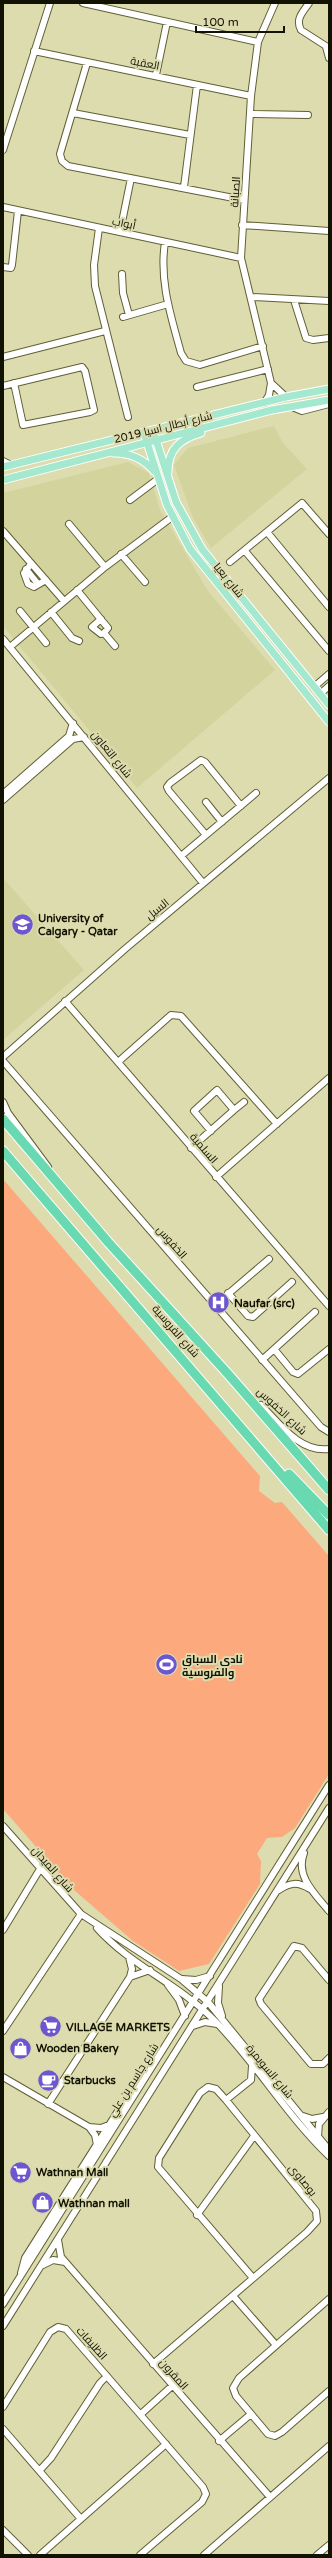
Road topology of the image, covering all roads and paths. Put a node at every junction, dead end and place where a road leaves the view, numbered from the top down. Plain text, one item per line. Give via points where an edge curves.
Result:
1 (50, 3) edge
2 (275, 3) edge
3 (309, 3) edge
4 (87, 4) edge
5 (167, 22) junction
6 (258, 42) junction
7 (328, 47) edge
8 (34, 51) junction
9 (329, 58) edge
10 (87, 63) junction
11 (156, 74) junction
12 (196, 85) junction
13 (252, 96) junction
14 (73, 113) junction
15 (250, 114) junction
16 (308, 115) dead end
17 (190, 135) junction
18 (3, 150) edge
19 (131, 178) junction
20 (184, 187) junction
21 (244, 200) junction
22 (3, 207) edge
23 (18, 211) junction
24 (242, 226) junction
25 (99, 228) junction
26 (329, 231) edge
27 (120, 232) junction
28 (165, 242) junction
29 (241, 258) junction
30 (3, 267) edge
31 (122, 274) dead end
32 (252, 297) junction
33 (294, 300) junction
34 (329, 301) edge
35 (168, 304) junction
36 (105, 331) junction
37 (329, 338) edge
38 (263, 346) junction
39 (3, 357) edge
40 (268, 369) junction
41 (14, 383) junction
42 (271, 383) junction
43 (3, 386) edge
44 (197, 387) dead end
45 (329, 389) edge
46 (286, 398) junction
47 (329, 400) edge
48 (264, 403) junction
49 (329, 404) edge
50 (292, 407) junction
51 (272, 410) junction
52 (128, 417) dead end
53 (154, 430) junction
54 (144, 433) junction
55 (156, 440) junction
56 (147, 442) junction
57 (104, 453) junction
58 (3, 461) edge
59 (11, 465) junction
60 (3, 467) edge
61 (157, 477) junction
62 (3, 480) edge
63 (168, 482) junction
64 (130, 500) dead end
65 (172, 517) junction
66 (69, 524) dead end
67 (3, 531) edge
68 (267, 532) junction
69 (329, 534) edge
70 (245, 551) junction
71 (121, 554) junction
72 (230, 562) dead end
73 (31, 564) junction
74 (105, 567) junction
75 (46, 580) junction
76 (145, 582) dead end
77 (77, 590) junction
78 (64, 601) junction
79 (329, 607) edge
80 (20, 611) dead end
81 (50, 612) junction
82 (101, 619) junction
83 (33, 627) junction
84 (104, 633) junction
85 (79, 641) dead end
86 (4, 642) edge
87 (46, 643) dead end
88 (114, 646) dead end
89 (10, 648) junction
90 (329, 651) edge
91 (329, 675) edge
92 (329, 686) edge
93 (314, 687) junction
94 (320, 694) junction
95 (329, 705) edge
96 (329, 722) edge
97 (73, 723) junction
98 (84, 737) junction
99 (328, 777) edge
100 (256, 793) dead end
101 (3, 794) edge
102 (3, 800) edge
103 (206, 802) dead end
104 (240, 806) junction
105 (222, 822) junction
106 (206, 835) junction
107 (181, 856) junction
108 (203, 883) junction
109 (65, 1001) junction
110 (3, 1056) edge
111 (3, 1061) edge
112 (118, 1062) junction
113 (329, 1078) edge
114 (222, 1086) dead end
115 (217, 1090) junction
116 (3, 1102) edge
117 (244, 1102) dead end
118 (234, 1110) junction
119 (3, 1119) edge
120 (277, 1124) junction
121 (211, 1131) junction
122 (191, 1148) junction
123 (3, 1151) edge
124 (216, 1176) junction
125 (57, 1182) junction
126 (269, 1258) dead end
127 (292, 1282) dead end
128 (228, 1293) junction
129 (214, 1306) junction
130 (329, 1306) edge
131 (315, 1312) dead end
132 (274, 1349) junction
133 (329, 1349) edge
134 (262, 1360) junction
135 (228, 1374) junction
136 (329, 1432) edge
137 (329, 1449) edge
138 (263, 1452) junction
139 (329, 1490) edge
140 (329, 1515) edge
141 (329, 1530) edge
142 (329, 1786) edge
143 (329, 1808) edge
144 (3, 1826) edge
145 (307, 1844) junction
146 (40, 1869) junction
147 (310, 1889) junction
148 (275, 1892) junction
149 (329, 1911) edge
150 (81, 1914) junction
151 (92, 1922) junction
152 (3, 1930) edge
153 (129, 1957) junction
154 (150, 1970) junction
155 (210, 1976) junction
156 (130, 1977) junction
157 (181, 1979) junction
158 (165, 1980) junction
159 (329, 1980) edge
160 (219, 1983) junction
161 (198, 1994) junction
162 (194, 2001) junction
163 (208, 2002) junction
164 (203, 2010) junction
165 (185, 2016) junction
166 (222, 2023) junction
167 (192, 2027) junction
168 (3, 2031) edge
169 (329, 2058) edge
170 (252, 2066) junction
171 (3, 2078) edge
172 (251, 2080) junction
173 (264, 2081) junction
174 (133, 2097) junction
175 (226, 2100) junction
176 (48, 2104) junction
177 (329, 2112) edge
178 (302, 2115) junction
179 (323, 2117) junction
180 (109, 2125) junction
181 (89, 2127) junction
182 (254, 2136) junction
183 (318, 2136) junction
184 (97, 2145) junction
185 (329, 2150) edge
186 (329, 2156) edge
187 (197, 2215) junction
188 (58, 2240) junction
189 (65, 2262) junction
190 (40, 2267) junction
191 (21, 2275) junction
192 (253, 2278) junction
193 (233, 2296) junction
194 (329, 2299) edge
195 (3, 2304) edge
196 (3, 2326) edge
197 (276, 2345) junction
198 (153, 2364) junction
199 (107, 2376) junction
200 (172, 2386) junction
201 (329, 2391) edge
202 (3, 2407) edge
203 (141, 2414) junction
204 (251, 2414) junction
205 (3, 2429) edge
206 (219, 2441) junction
207 (166, 2444) junction
208 (329, 2446) edge
209 (40, 2470) junction
210 (270, 2497) junction
211 (81, 2518) junction
212 (3, 2530) edge
213 (329, 2545) edge
214 (28, 2555) edge
215 (40, 2555) edge
216 (140, 2555) edge
217 (204, 2555) edge
218 (318, 2555) edge

1 - 8 street
2 - 6 street, الصبانة
3 - 7 street via 300,17 299,26 301,30
4 - 5 street
5 - 6 street
5 - 11 street
6 - 13 street, الصبانة
7 - 9 street
8 - 10 street, العقبة
8 - 18 street
10 - 11 street, العقبة
10 - 14 street
11 - 12 street, العقبة
12 - 13 street, العقبة
12 - 17 street
13 - 15 street, الصبانة
14 - 17 street
14 - 19 street via 60,154 62,161 68,166
15 - 16 street
15 - 21 street, الصبانة
17 - 20 street
19 - 20 street
19 - 27 street
20 - 21 street
21 - 24 street, الصبانة
22 - 23 street, أبواب
23 - 25 street, أبواب
23 - 30 street via 12,265 11,268
24 - 26 street
24 - 29 street, الصبانة
25 - 27 street, أبواب
25 - 36 street via 93,277
27 - 28 street, أبواب
28 - 29 street, أبواب
28 - 35 street via 163,274
29 - 32 street, الصبانة
31 - 35 street via 126,316
32 - 33 street
32 - 38 street, الصبانة
33 - 34 street
33 - 37 street via 306,338
35 - 38 street via 181,353 190,363 200,365
36 - 39 street
36 - 52 street
38 - 40 street, الصبانة
40 - 42 street, الصبانة
40 - 44 street
41 - 41 street via 82,367 94,410 23,425
41 - 43 street
42 - 46 street
42 - 48 street via 269,395
45 - 46 main road, شارع أبطال اسيا 2019
46 - 48 main road, شارع أبطال اسيا 2019
47 - 50 main road, شارع أبطال اسيا 2019
48 - 53 main road, شارع أبطال اسيا 2019
49 - 50 street via 302,411
50 - 51 main road, شارع أبطال اسيا 2019
51 - 55 main road, شارع أبطال اسيا 2019
51 - 63 main road via 258,418 183,440 174,448 169,458
53 - 54 main road, شارع أبطال اسيا 2019
53 - 55 main road, شارع بعيا
54 - 56 main road, شارع بعيا
54 - 59 main road, شارع أبطال اسيا 2019
55 - 56 main road, شارع أبطال اسيا 2019
55 - 63 main road, شارع بعيا
56 - 57 main road, شارع أبطال اسيا 2019
56 - 61 main road, شارع بعيا
57 - 61 main road via 125,454 138,458 147,463
57 - 62 main road, شارع أبطال اسيا 2019
58 - 59 street
59 - 60 main road, شارع أبطال اسيا 2019
61 - 64 street
61 - 65 main road, شارع بعيا
63 - 93 main road, شارع بعيا via 202,549
65 - 71 street
65 - 96 main road, شارع بعيا via 196,556
66 - 74 street
67 - 73 street
68 - 69 street via 302,503
68 - 70 street
68 - 79 street
70 - 72 street
70 - 90 street
71 - 74 street
71 - 76 street
73 - 75 street
73 - 75 street via 26,569 38,584
74 - 77 street
75 - 78 street
77 - 78 street
77 - 82 street
78 - 81 street
80 - 83 street
81 - 83 street
81 - 85 street via 72,638
82 - 84 street via 108,629
82 - 84 street via 92,627 101,634
83 - 87 street
83 - 89 street
84 - 88 street
86 - 89 street, شارع التعاون
89 - 97 street, شارع التعاون
91 - 93 street
92 - 94 street
93 - 94 main road, شارع بعيا
94 - 95 main road, شارع بعيا
97 - 98 street, شارع التعاون
97 - 101 street via 69,736
98 - 102 street via 73,739
98 - 107 street, شارع التعاون
99 - 108 street, السيل
100 - 104 street
103 - 105 street
104 - 105 street
104 - 106 street via 201,760 170,784 167,787 169,791
105 - 106 street
106 - 107 street
107 - 108 street, شارع التعاون
108 - 109 street, السيل
109 - 110 street, السيل
109 - 112 street, السلمية
111 - 129 street, الخفوس
112 - 120 street via 171,1015 181,1016
112 - 122 street, السلمية
113 - 120 street
114 - 115 street
115 - 118 street
115 - 121 street via 194,1111
116 - 125 street via 8,1113 42,1157
117 - 118 street
118 - 121 street
119 - 125 highway, شارع الفروسية
120 - 124 street
121 - 122 street
122 - 124 street, السلمية
123 - 138 highway, شارع الفروسية
124 - 130 street, السلمية
125 - 135 highway, شارع الفروسية
126 - 128 street
127 - 128 street via 253,1316 248,1316
128 - 129 street
129 - 134 street, الخفوس
131 - 132 street
132 - 133 street via 293,1372 298,1374
132 - 134 street
134 - 136 street, الخفوس via 321,1427
135 - 137 street, شارع الخفوس via 295,1439 307,1446
135 - 139 highway, شارع الفروسية
138 - 140 highway via 285,1469
138 - 141 highway, شارع الفروسية
142 - 155 street, شارع جاسم بن علي
143 - 145 street, شارع جاسم بن علي
144 - 146 street, شارع الميدان
145 - 147 street via 301,1867
145 - 148 street, شارع جاسم بن علي
146 - 150 street, شارع الميدان
146 - 152 street
147 - 148 street via 296,1883 287,1884
147 - 149 street
148 - 160 street, شارع جاسم بن علي
150 - 151 street, شارع الميدان
150 - 168 street
151 - 153 street, شارع الميدان via 111,1943
151 - 157 street, شارع الميدان
153 - 154 street, شارع الميدان
153 - 156 street via 132,1969
154 - 156 street
154 - 158 street, شارع الميدان
155 - 157 street via 196,1980
155 - 161 street, شارع جاسم بن علي
156 - 176 street
157 - 161 street, شارع الميدان
158 - 162 street, شارع الميدان
158 - 165 street via 176,1995
159 - 169 street via 302,1948 294,1946 259,1999 311,2064 323,2064
160 - 163 street, شارع جاسم بن علي
160 - 166 street via 218,2003
161 - 162 street, شارع جاسم بن علي
161 - 163 street, شارع السويمرة
162 - 164 street, شارع السويمرة
162 - 165 street, شارع جاسم بن علي
163 - 164 street, شارع جاسم بن علي
163 - 166 street, شارع السويمرة
164 - 166 street, شارع السويمرة
164 - 167 street, شارع جاسم بن علي
165 - 174 street, شارع جاسم بن علي
166 - 167 street via 205,2022
166 - 170 street, شارع السويمرة
166 - 178 street, شارع السويمرة
167 - 188 street, شارع جاسم بن علي
170 - 172 street
170 - 173 street, شارع السويمرة
171 - 176 street
172 - 173 street
172 - 175 street
173 - 186 street, شارع السويمرة
174 - 180 street via 121,2107
174 - 191 street, شارع جاسم بن علي
175 - 182 street, بوصاوى
175 - 187 street, بوصاوى via 216,2089 208,2087 200,2093 158,2160 161,2173
176 - 181 street
177 - 179 street
178 - 179 street via 312,2119
178 - 183 street, شارع السويمرة
179 - 183 street via 319,2124
180 - 181 street via 101,2128
180 - 184 street
181 - 184 street via 95,2135
182 - 187 street
182 - 192 street, بوصاوى via 318,2216 313,2227
183 - 185 street, شارع السويمرة
184 - 191 street via 25,2258
187 - 192 street
188 - 189 street, المقرون via 59,2254
188 - 190 street, شارع جاسم بن علي
189 - 190 street via 53,2260
189 - 198 street, المقرون
190 - 196 street, شارع جاسم بن علي
191 - 195 street, شارع جاسم بن علي
192 - 193 street, بوصاوى
193 - 197 street
193 - 198 street, بوصاوى
194 - 197 street
197 - 204 street via 239,2378 233,2388 236,2396
198 - 200 street, المقرون
199 - 202 street, الظليفات via 66,2329 58,2327 50,2332
199 - 203 street, الظليفات
199 - 209 street
200 - 203 street
200 - 206 street, المقرون
201 - 204 street via 274,2436 268,2434
203 - 207 street, الظليفات
204 - 206 street
205 - 209 street
206 - 210 street, المقرون
207 - 211 street
207 - 216 street, الظليفات via 203,2487 206,2494 202,2502
208 - 210 street
209 - 211 street
210 - 217 street
211 - 215 street
212 - 214 street
213 - 218 street

